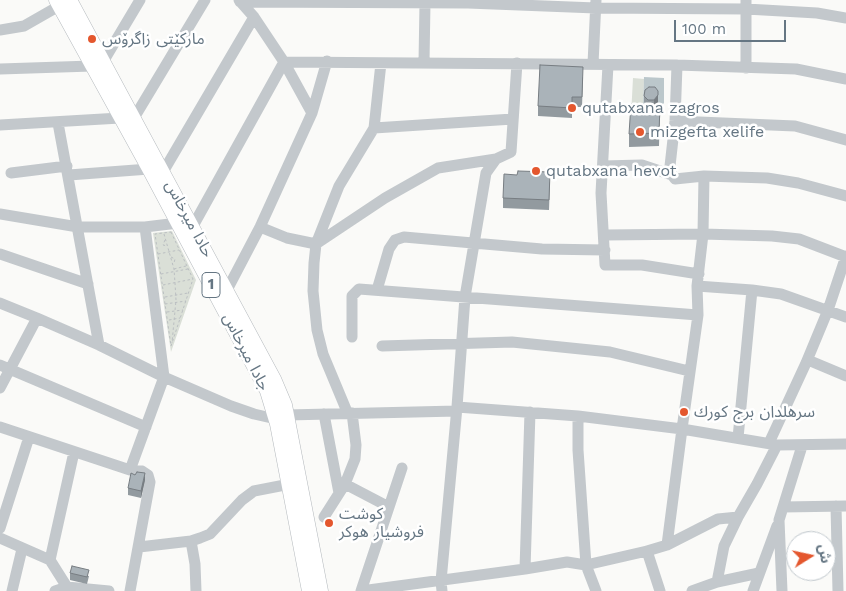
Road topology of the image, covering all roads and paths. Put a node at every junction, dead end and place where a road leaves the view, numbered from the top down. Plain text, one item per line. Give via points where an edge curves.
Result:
1 (140, 0) edge
2 (205, 0) edge
3 (240, 1) edge
4 (348, 1) edge
5 (67, 2) edge
6 (468, 2) edge
7 (425, 3) junction
8 (596, 4) edge
9 (746, 5) edge
10 (254, 17) junction
11 (846, 18) edge
12 (0, 30) edge
13 (327, 61) junction
14 (284, 62) junction
15 (424, 62) junction
16 (381, 63) junction
17 (517, 63) junction
18 (98, 64) junction
19 (593, 64) junction
20 (608, 65) junction
21 (677, 65) junction
22 (746, 68) junction
23 (0, 69) edge
24 (846, 79) edge
25 (312, 113) junction
26 (127, 118) junction
27 (513, 119) junction
28 (675, 121) junction
29 (58, 123) junction
30 (0, 125) edge
31 (374, 128) junction
32 (846, 140) edge
33 (496, 159) junction
34 (603, 166) junction
35 (149, 169) junction
36 (68, 171) junction
37 (163, 172) junction
38 (11, 173) dead end
39 (672, 175) junction
40 (704, 176) junction
41 (846, 196) edge
42 (0, 214) edge
43 (178, 223) junction
44 (145, 226) junction
45 (193, 226) junction
46 (78, 227) junction
47 (260, 227) junction
48 (164, 233) junction
49 (703, 234) junction
50 (605, 235) junction
51 (474, 243) junction
52 (316, 244) junction
53 (179, 250) junction
54 (605, 250) junction
55 (169, 252) junction
56 (0, 254) edge
57 (158, 254) junction
58 (846, 257) edge
59 (187, 266) junction
60 (189, 269) junction
61 (174, 270) junction
62 (161, 274) junction
63 (193, 279) junction
64 (698, 280) junction
65 (175, 283) junction
66 (88, 284) junction
67 (163, 285) junction
68 (227, 290) junction
69 (377, 290) junction
70 (752, 290) junction
71 (189, 293) junction
72 (176, 295) junction
73 (164, 297) junction
74 (464, 297) junction
75 (186, 301) junction
76 (0, 302) edge
77 (176, 303) junction
78 (165, 304) junction
79 (183, 310) junction
80 (828, 310) junction
81 (175, 311) junction
82 (166, 312) junction
83 (698, 315) junction
84 (37, 318) junction
85 (181, 318) junction
86 (846, 318) edge
87 (173, 320) junction
88 (162, 321) junction
89 (175, 335) junction
90 (171, 336) junction
91 (352, 336) dead end
92 (461, 343) junction
93 (99, 345) junction
94 (382, 346) dead end
95 (808, 360) junction
96 (5, 367) edge
97 (689, 371) junction
98 (846, 376) edge
99 (164, 377) junction
100 (0, 388) edge
101 (457, 409) junction
102 (530, 412) junction
103 (350, 413) junction
104 (324, 414) junction
105 (578, 416) junction
106 (281, 417) junction
107 (0, 427) edge
108 (146, 427) junction
109 (682, 429) junction
110 (29, 437) junction
111 (738, 438) junction
112 (773, 444) junction
113 (846, 444) edge
114 (802, 446) junction
115 (74, 452) junction
116 (402, 468) dead end
117 (130, 470) junction
118 (290, 484) junction
119 (342, 489) junction
120 (841, 506) edge
121 (389, 507) junction
122 (783, 507) junction
123 (324, 517) dead end
124 (738, 517) junction
125 (779, 520) junction
126 (0, 528) edge
127 (0, 538) edge
128 (191, 541) junction
129 (667, 545) junction
130 (139, 547) junction
131 (22, 549) junction
132 (647, 552) junction
133 (50, 560) junction
134 (586, 565) junction
135 (525, 569) junction
136 (759, 573) junction
137 (717, 582) junction
138 (442, 586) edge
139 (61, 589) edge
140 (12, 591) edge
141 (109, 591) edge
142 (130, 591) edge
143 (196, 591) edge
144 (310, 591) edge
145 (321, 591) edge
146 (361, 591) edge
147 (596, 591) edge
148 (660, 591) edge
149 (692, 591) edge
150 (753, 591) edge
151 (782, 591) edge
152 (838, 591) edge

1 - 18 street
2 - 26 street
3 - 4 street
3 - 10 street
4 - 7 street
5 - 12 street via 24,26
5 - 18 main road, حادا ميرخاس
6 - 7 street
6 - 8 street
7 - 15 street
8 - 9 street
8 - 19 street
9 - 11 street
9 - 22 street
10 - 14 street
10 - 37 street
13 - 14 street
13 - 16 street
13 - 25 street
14 - 25 street
14 - 45 street
15 - 16 street
15 - 17 street
16 - 31 street
17 - 19 street
17 - 27 street
18 - 23 street
18 - 26 main road, حادا ميرخاس
19 - 20 street
20 - 21 street
20 - 34 street
21 - 22 street
21 - 28 street
22 - 24 street via 796,69
25 - 47 street
26 - 29 street
26 - 35 main road, جادا ميرخاس / 1
26 - 37 main road, حادا ميرخاس
27 - 31 street
27 - 33 street via 511,152
28 - 32 street via 795,126
28 - 39 street
29 - 30 street
29 - 36 street
31 - 52 street via 339,186
33 - 51 street via 486,173
33 - 52 street via 438,168 385,198
34 - 39 street via 642,165
34 - 50 street via 601,193
35 - 36 street
35 - 43 main road, جادا ميرخاس / 1
36 - 38 street
36 - 46 street
37 - 45 main road, حادا ميرخاس
39 - 40 street via 675,178
40 - 41 street via 798,182
40 - 49 street
42 - 46 street
43 - 44 street
43 - 106 main road, جادا ميرخاس / 1
44 - 46 street
44 - 88 street
45 - 68 main road, حادا ميرخاس
46 - 66 street
47 - 52 street via 287,238
47 - 68 street
48 - 53 path via 171,232
48 - 55 path
48 - 57 path via 155,234
49 - 50 street
49 - 58 street via 799,240
49 - 64 street
50 - 54 street
51 - 54 street via 542,250
51 - 69 street via 404,237 395,240 389,248
51 - 74 street
52 - 103 street via 313,291 317,330 323,354
53 - 55 path
53 - 59 path
54 - 64 street via 605,265 608,266 642,265
55 - 57 path
55 - 61 path
56 - 66 street
57 - 62 path
58 - 80 street
59 - 60 path
59 - 61 path
60 - 61 path
60 - 63 path
61 - 62 path
61 - 65 path
62 - 67 path
63 - 65 path
63 - 71 path
64 - 70 street
64 - 83 street
65 - 67 path
65 - 72 path
66 - 93 street
67 - 73 path
68 - 106 main road, حادا ميرخاس via 274,379
69 - 74 street
69 - 91 street via 359,289 352,296
70 - 80 street via 781,294
70 - 111 street
71 - 72 path
71 - 75 path
72 - 73 path
72 - 77 path
73 - 78 path
74 - 83 street
74 - 92 street
75 - 77 path
75 - 79 path
76 - 84 street
77 - 78 path
77 - 81 path
78 - 82 path
79 - 81 path
79 - 85 path
80 - 86 street
80 - 95 street
81 - 82 path
81 - 87 path
82 - 88 path
83 - 97 street
84 - 93 street
84 - 96 street
85 - 87 path
85 - 89 path
87 - 88 path
87 - 90 path
88 - 90 path
88 - 99 street
89 - 90 path
89 - 90 path via 171,346
92 - 94 street
92 - 97 street via 512,342 610,352
92 - 101 street
93 - 99 street
95 - 98 street
95 - 112 street
96 - 100 street
96 - 108 street
97 - 109 street
99 - 106 street via 254,414
99 - 108 street
101 - 102 street
101 - 103 street
101 - 138 street
102 - 105 street
102 - 135 street
103 - 104 street
103 - 119 street via 356,445 355,459
104 - 106 street
104 - 119 street
105 - 109 street
105 - 134 street
106 - 118 main road, جادا ميرخاس / 1
106 - 145 main road, حادا ميرخاس
107 - 110 street
108 - 117 street
109 - 111 street
109 - 129 street
110 - 115 street
110 - 126 street
111 - 112 street
112 - 114 street
112 - 124 street via 757,484
113 - 114 street
114 - 122 street
115 - 117 street
115 - 133 street
116 - 121 street
117 - 130 street via 146,472 150,482
118 - 128 street via 254,491 210,534
118 - 144 main road, جادا ميرخاس / 1
119 - 121 street
119 - 123 street
120 - 122 street
120 - 152 street
121 - 146 street
122 - 125 street
124 - 129 street via 718,519
124 - 137 street via 724,546
125 - 136 street
125 - 151 street
127 - 131 street
128 - 130 street
128 - 143 street
129 - 132 street
130 - 142 street
131 - 133 street
131 - 140 street
132 - 134 street
132 - 148 street
133 - 139 street
134 - 135 street via 568,562
134 - 147 street
135 - 138 street
136 - 137 street
136 - 150 street
137 - 149 street
138 - 146 street
139 - 141 street

